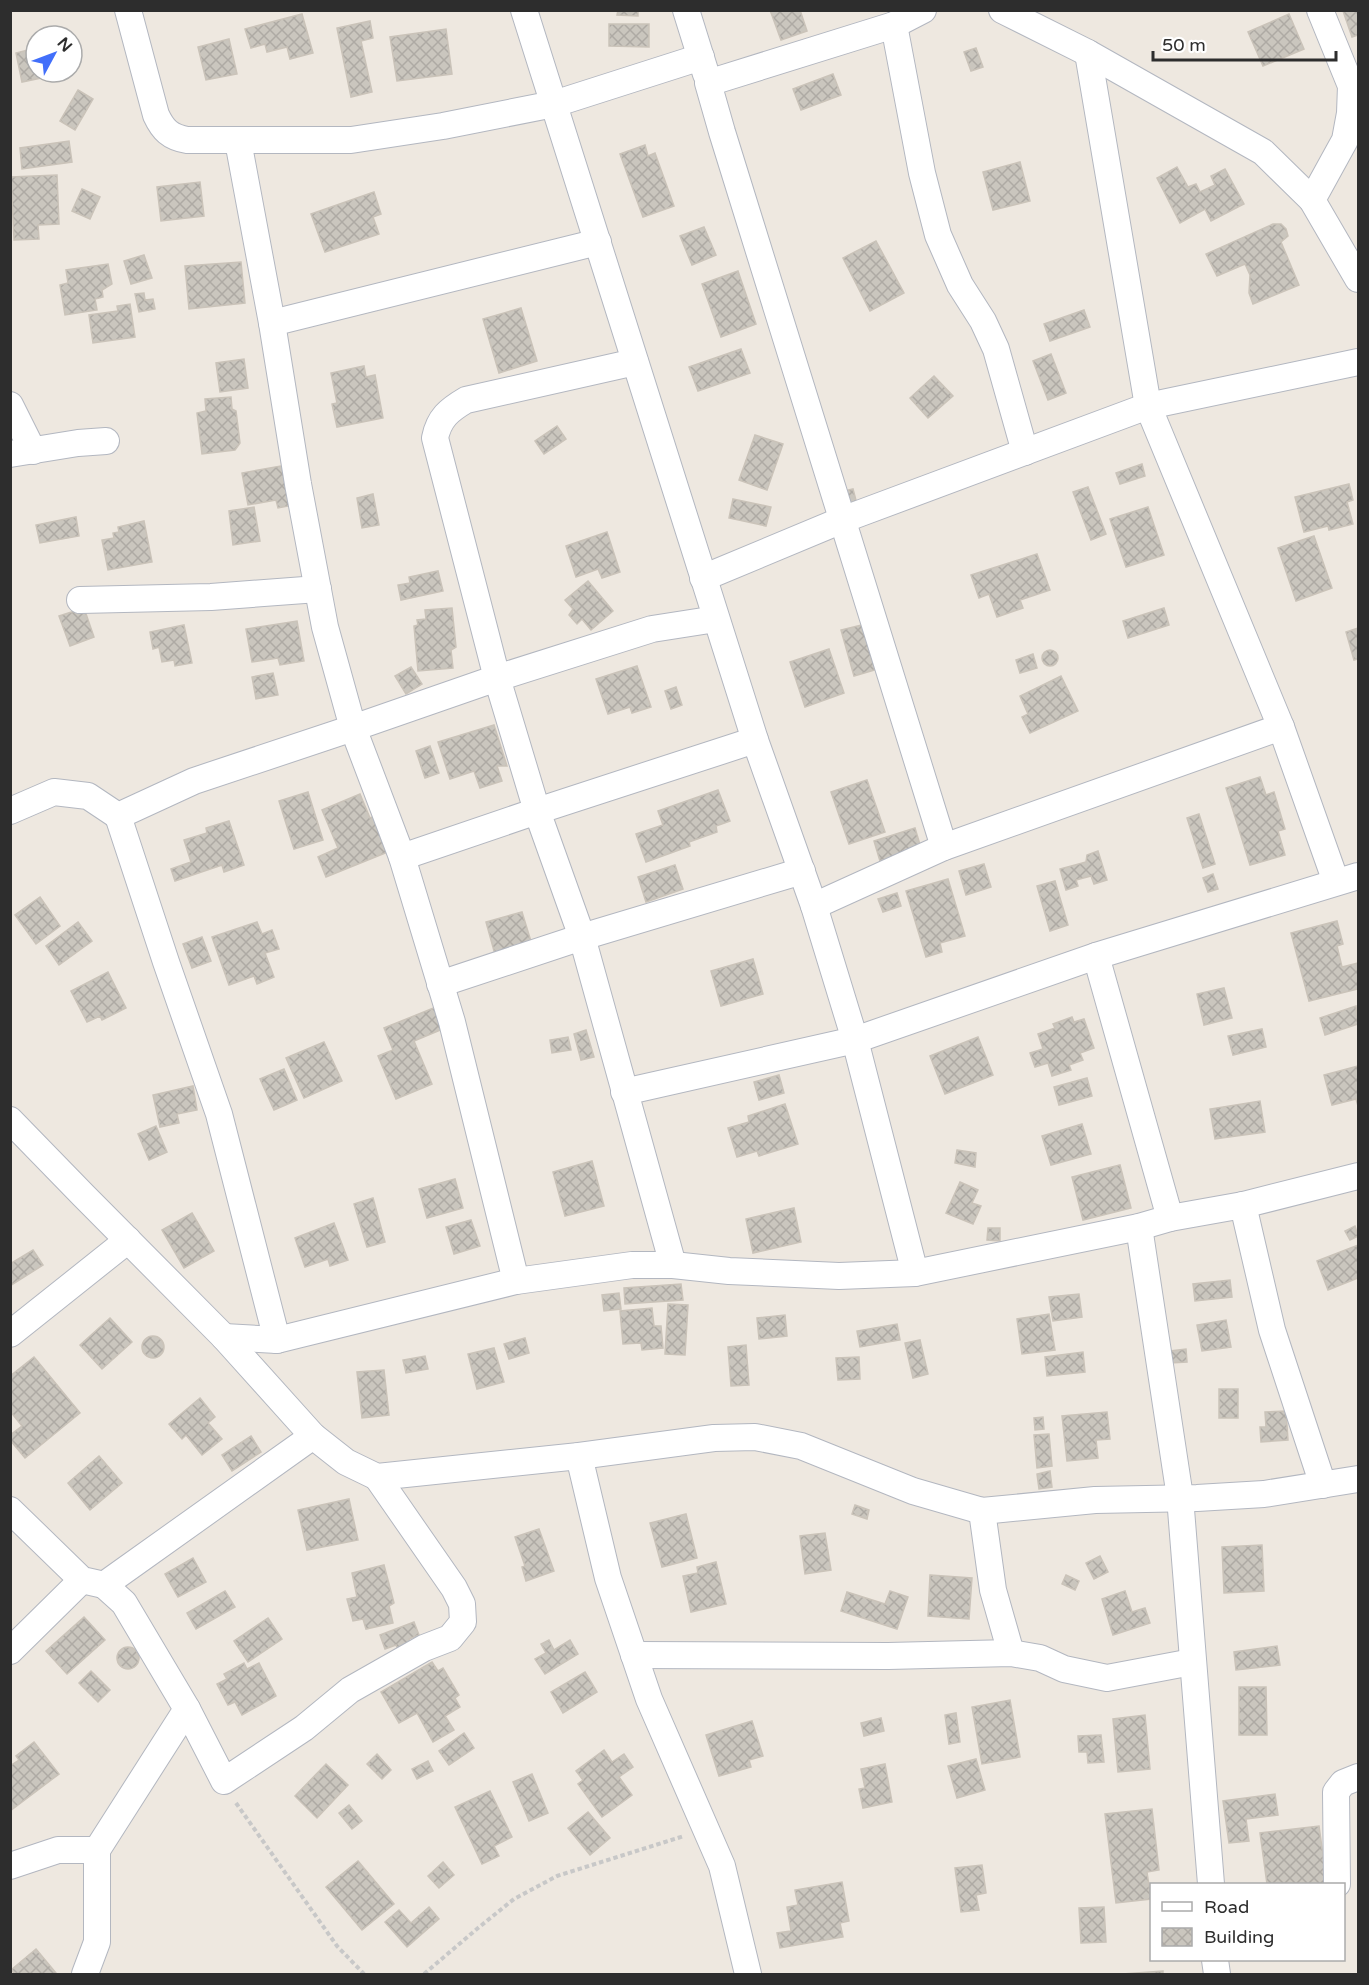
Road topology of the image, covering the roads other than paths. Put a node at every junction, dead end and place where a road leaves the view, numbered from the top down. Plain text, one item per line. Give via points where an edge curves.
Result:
1 (128, 10) edge
2 (525, 10) edge
3 (686, 10) edge
4 (923, 10) edge
5 (1002, 10) edge
6 (1320, 10) edge
7 (894, 25) junction
8 (1088, 53) junction
9 (700, 57) junction
10 (708, 83) junction
11 (554, 104) junction
12 (238, 141) junction
13 (1311, 200) junction
14 (598, 242) junction
15 (1359, 279) edge
16 (273, 323) junction
17 (635, 362) junction
18 (1359, 362) edge
19 (10, 405) edge
20 (1148, 406) junction
21 (106, 441) dead end
22 (22, 452) edge
23 (1024, 452) junction
24 (842, 520) junction
25 (703, 578) junction
26 (318, 589) junction
27 (80, 600) dead end
28 (716, 619) junction
29 (497, 678) junction
30 (1281, 727) junction
31 (353, 728) junction
32 (755, 740) junction
33 (10, 811) edge
34 (537, 811) junction
35 (118, 816) junction
36 (944, 847) junction
37 (402, 858) junction
38 (802, 872) junction
39 (1347, 879) edge
40 (814, 906) junction
41 (582, 937) junction
42 (1096, 956) junction
43 (440, 984) junction
44 (855, 1040) junction
45 (624, 1092) junction
46 (10, 1120) edge
47 (1359, 1176) edge
48 (1243, 1205) junction
49 (1170, 1218) junction
50 (1139, 1227) junction
51 (128, 1240) junction
52 (673, 1265) junction
53 (915, 1273) junction
54 (516, 1281) junction
55 (10, 1334) edge
56 (224, 1337) junction
57 (276, 1340) junction
58 (313, 1436) junction
59 (579, 1456) junction
60 (377, 1477) junction
61 (1359, 1479) edge
62 (1323, 1485) junction
63 (1180, 1497) junction
64 (10, 1510) edge
65 (982, 1510) junction
66 (93, 1582) junction
67 (10, 1651) edge
68 (1011, 1653) junction
69 (634, 1655) junction
70 (1192, 1662) junction
71 (187, 1709) junction
72 (1359, 1777) edge
73 (97, 1850) junction
74 (10, 1866) edge
75 (1210, 1883) edge
76 (1337, 1883) edge
77 (85, 1974) edge
78 (748, 1974) edge

1 - 12 street via 162,126 177,138
2 - 11 street
3 - 9 street
4 - 7 street
5 - 8 street
6 - 13 street via 1351,86 1350,113 1345,140
7 - 10 street
7 - 23 street via 938,235 960,285 996,349
8 - 13 street via 1263,152
8 - 20 street
9 - 10 street
9 - 11 street
10 - 24 street
11 - 12 street via 351,140
11 - 14 street
12 - 16 street
13 - 15 street
14 - 16 street
14 - 17 street
16 - 26 street
17 - 25 street
17 - 29 street via 466,400 452,408 437,425 435,438
18 - 20 street
19 - 22 street
20 - 23 street
20 - 30 street
21 - 22 street
23 - 24 street
24 - 25 street
24 - 36 street
25 - 28 street
26 - 27 street via 211,597
26 - 31 street
28 - 29 street via 652,629
28 - 32 street
29 - 31 street
29 - 34 street
30 - 36 street
30 - 39 street
31 - 35 street via 194,781
31 - 37 street
32 - 34 street
32 - 38 street
33 - 35 street via 54,792 88,796
34 - 37 street
34 - 41 street
35 - 57 street via 219,1114
36 - 40 street
37 - 43 street
38 - 40 street
38 - 41 street
39 - 42 street
40 - 44 street
41 - 43 street
41 - 45 street
42 - 44 street
42 - 49 street
43 - 54 street
44 - 45 street
44 - 53 street
45 - 52 street
46 - 51 street
47 - 48 street
48 - 49 street
48 - 62 street via 1272,1330
49 - 50 street
50 - 53 street
50 - 63 street
51 - 55 street
51 - 56 street
52 - 53 street via 839,1276
52 - 54 street via 632,1265
54 - 57 street
56 - 57 street
56 - 58 street
58 - 60 street via 346,1462
58 - 66 street
59 - 60 street
59 - 65 street via 714,1438 755,1437 801,1446 913,1491
59 - 69 street via 608,1578
60 - 71 street via 462,1604 463,1622 450,1638 424,1648 350,1690 304,1728 224,1781
61 - 62 street
62 - 63 street via 1264,1494
63 - 65 street
63 - 70 street
64 - 66 street
65 - 68 street via 993,1590
66 - 67 street
66 - 71 street via 124,1603
68 - 69 street
68 - 70 street via 1040,1658 1064,1670 1107,1678
69 - 78 street via 649,1699 722,1866
70 - 75 street
71 - 73 street
72 - 76 street via 1343,1783 1336,1792
73 - 74 street via 58,1850
73 - 77 street via 97,1942

